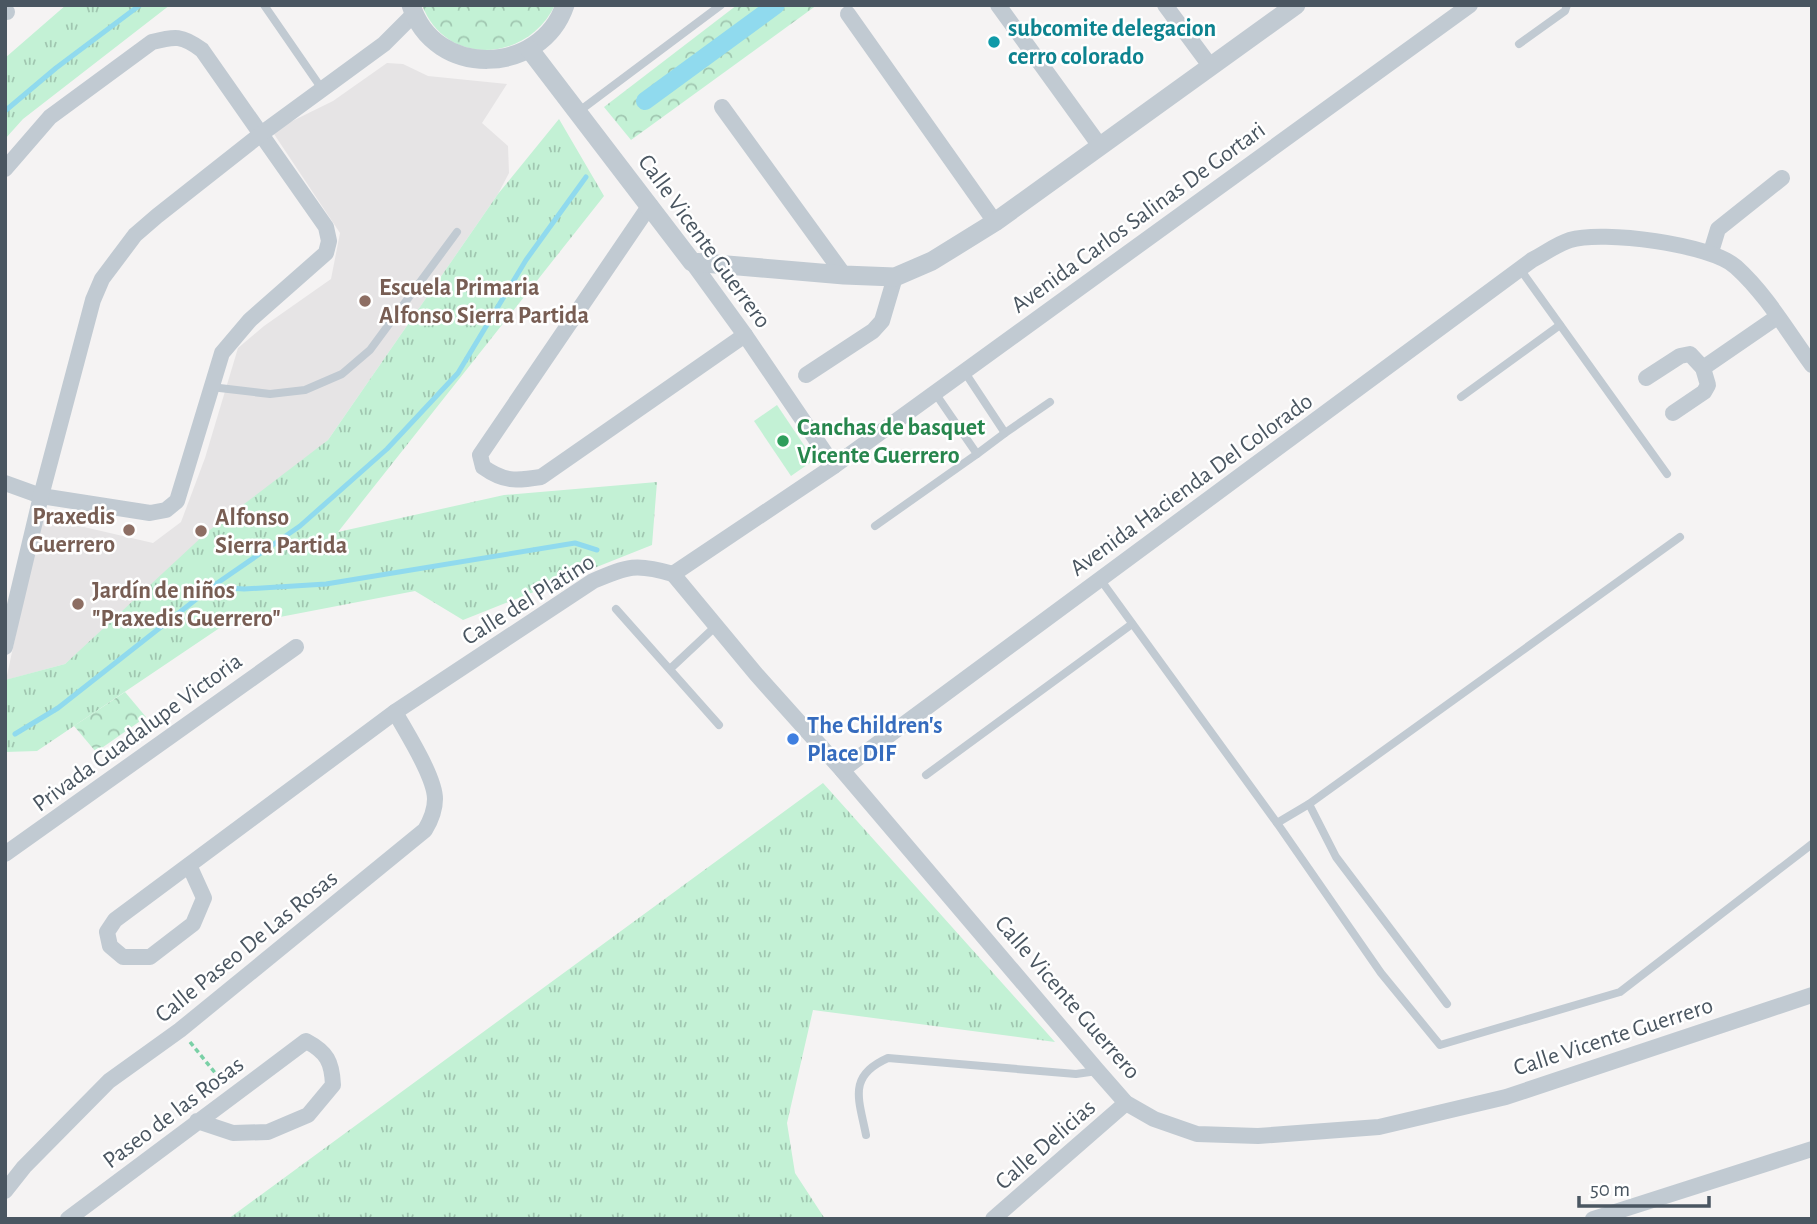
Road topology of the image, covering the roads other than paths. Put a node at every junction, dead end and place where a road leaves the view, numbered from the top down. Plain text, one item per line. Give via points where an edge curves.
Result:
1 (264, 5) edge
2 (565, 5) edge
3 (721, 5) edge
4 (998, 5) edge
5 (1166, 5) edge
6 (1296, 5) edge
7 (1470, 5) edge
8 (1567, 5) edge
9 (413, 10) edge
10 (848, 13) dead end
11 (1518, 44) dead end
12 (530, 50) junction
13 (1211, 67) junction
14 (322, 89) junction
15 (722, 107) dead end
16 (578, 112) junction
17 (261, 134) junction
18 (1100, 146) junction
19 (5, 169) edge
20 (1782, 178) dead end
21 (650, 205) junction
22 (995, 222) junction
23 (457, 232) dead end
24 (1711, 252) junction
25 (691, 262) junction
26 (1520, 269) junction
27 (844, 275) junction
28 (895, 277) junction
29 (1777, 317) junction
30 (1560, 325) junction
31 (744, 335) junction
32 (1812, 365) edge
33 (1703, 368) junction
34 (964, 372) junction
35 (806, 375) dead end
36 (1646, 377) dead end
37 (211, 387) junction
38 (935, 393) junction
39 (1461, 397) dead end
40 (1050, 401) dead end
41 (1673, 413) dead end
42 (1005, 433) junction
43 (977, 454) junction
44 (834, 466) junction
45 (1667, 474) dead end
46 (5, 482) edge
47 (41, 496) junction
48 (875, 526) dead end
49 (1680, 537) dead end
50 (673, 573) junction
51 (1100, 579) junction
52 (617, 609) dead end
53 (8, 621) edge
54 (1132, 624) junction
55 (716, 626) junction
56 (5, 647) edge
57 (296, 647) dead end
58 (670, 669) junction
59 (395, 712) junction
60 (719, 725) dead end
61 (842, 770) junction
62 (926, 775) dead end
63 (1309, 804) junction
64 (1277, 824) junction
65 (1812, 844) edge
66 (5, 854) edge
67 (189, 865) junction
68 (1812, 995) edge
69 (1447, 1004) dead end
70 (1097, 1070) junction
71 (1126, 1103) junction
72 (197, 1121) junction
73 (866, 1135) dead end
74 (1812, 1149) edge
75 (5, 1191) edge
76 (68, 1219) edge
77 (992, 1219) edge
78 (1593, 1219) edge

1 - 14 lane
2 - 12 street via 548,35
3 - 16 lane
4 - 18 street
5 - 13 street
6 - 13 street
7 - 34 street, Avenida Carlos Salinas De Gortari
8 - 11 lane
9 - 12 street via 426,33 464,58 487,61
9 - 14 street via 384,44
10 - 22 street
12 - 16 street, Calle Vicente Guerrero
13 - 18 street
14 - 17 street
15 - 27 street
16 - 21 street, Calle Vicente Guerrero
17 - 19 street via 202,50 187,39 171,37 152,42 50,117
17 - 37 street via 326,227 329,241 326,253 250,320 222,353
17 - 47 street via 135,235 102,279
18 - 22 street
20 - 24 street via 1718,229
21 - 25 street, Calle Vicente Guerrero
21 - 31 street via 480,455 482,467 515,481 541,477
22 - 28 street via 932,261
23 - 37 lane via 370,350 342,374 305,390 270,394
24 - 26 street, Avenida Hacienda Del Colorado via 1611,236 1570,240
24 - 29 street via 1735,265
25 - 27 street
25 - 31 street, Calle Vicente Guerrero
26 - 30 lane
26 - 51 street, Avenida Hacienda Del Colorado
27 - 28 street
28 - 35 street via 883,321
29 - 32 street
29 - 33 street
30 - 39 lane
30 - 45 lane
31 - 44 street, Calle Vicente Guerrero
33 - 36 street via 1690,354
33 - 41 street via 1708,384 1704,392
34 - 38 street, Avenida Carlos Salinas De Gortari
34 - 42 lane
37 - 47 street via 177,501 166,510 150,513
38 - 43 lane
38 - 44 street, Avenida Carlos Salinas De Gortari
40 - 42 lane
42 - 43 lane
43 - 48 lane
44 - 50 street
46 - 47 street
47 - 53 street
49 - 63 lane
50 - 55 street, Calle Vicente Guerrero
50 - 59 street, Calle del Platino via 645,566 620,569 593,581
51 - 54 lane
51 - 61 street, Avenida Hacienda Del Colorado
52 - 58 lane
53 - 56 street
54 - 62 lane
54 - 64 lane
55 - 58 lane
55 - 61 street, Calle Vicente Guerrero
57 - 66 street, Privada Guadalupe Victoria
58 - 60 lane
59 - 67 street, Calle del Platino
59 - 75 street, Calle Paseo De Las Rosas via 435,796 425,830 180,1030 109,1081
61 - 70 street, Calle Vicente Guerrero
63 - 64 lane
63 - 69 lane via 1336,857
64 - 65 lane via 1381,973 1440,1045 1620,992
67 - 67 street, Calle del Platino via 115,920 107,932 110,946 123,957 150,957 193,924 204,898
68 - 71 street, Calle Vicente Guerrero via 1506,1097 1379,1127 1258,1136 1197,1134
70 - 71 street, Calle Vicente Guerrero
70 - 73 lane via 1076,1074 888,1058 872,1065 862,1077 858,1092
71 - 77 street, Calle Delicias
72 - 72 street, Paseo de las Rosas via 306,1041 332,1066 333,1085 308,1115 268,1132 233,1133
72 - 76 street, Paseo de las Rosas
74 - 78 street

